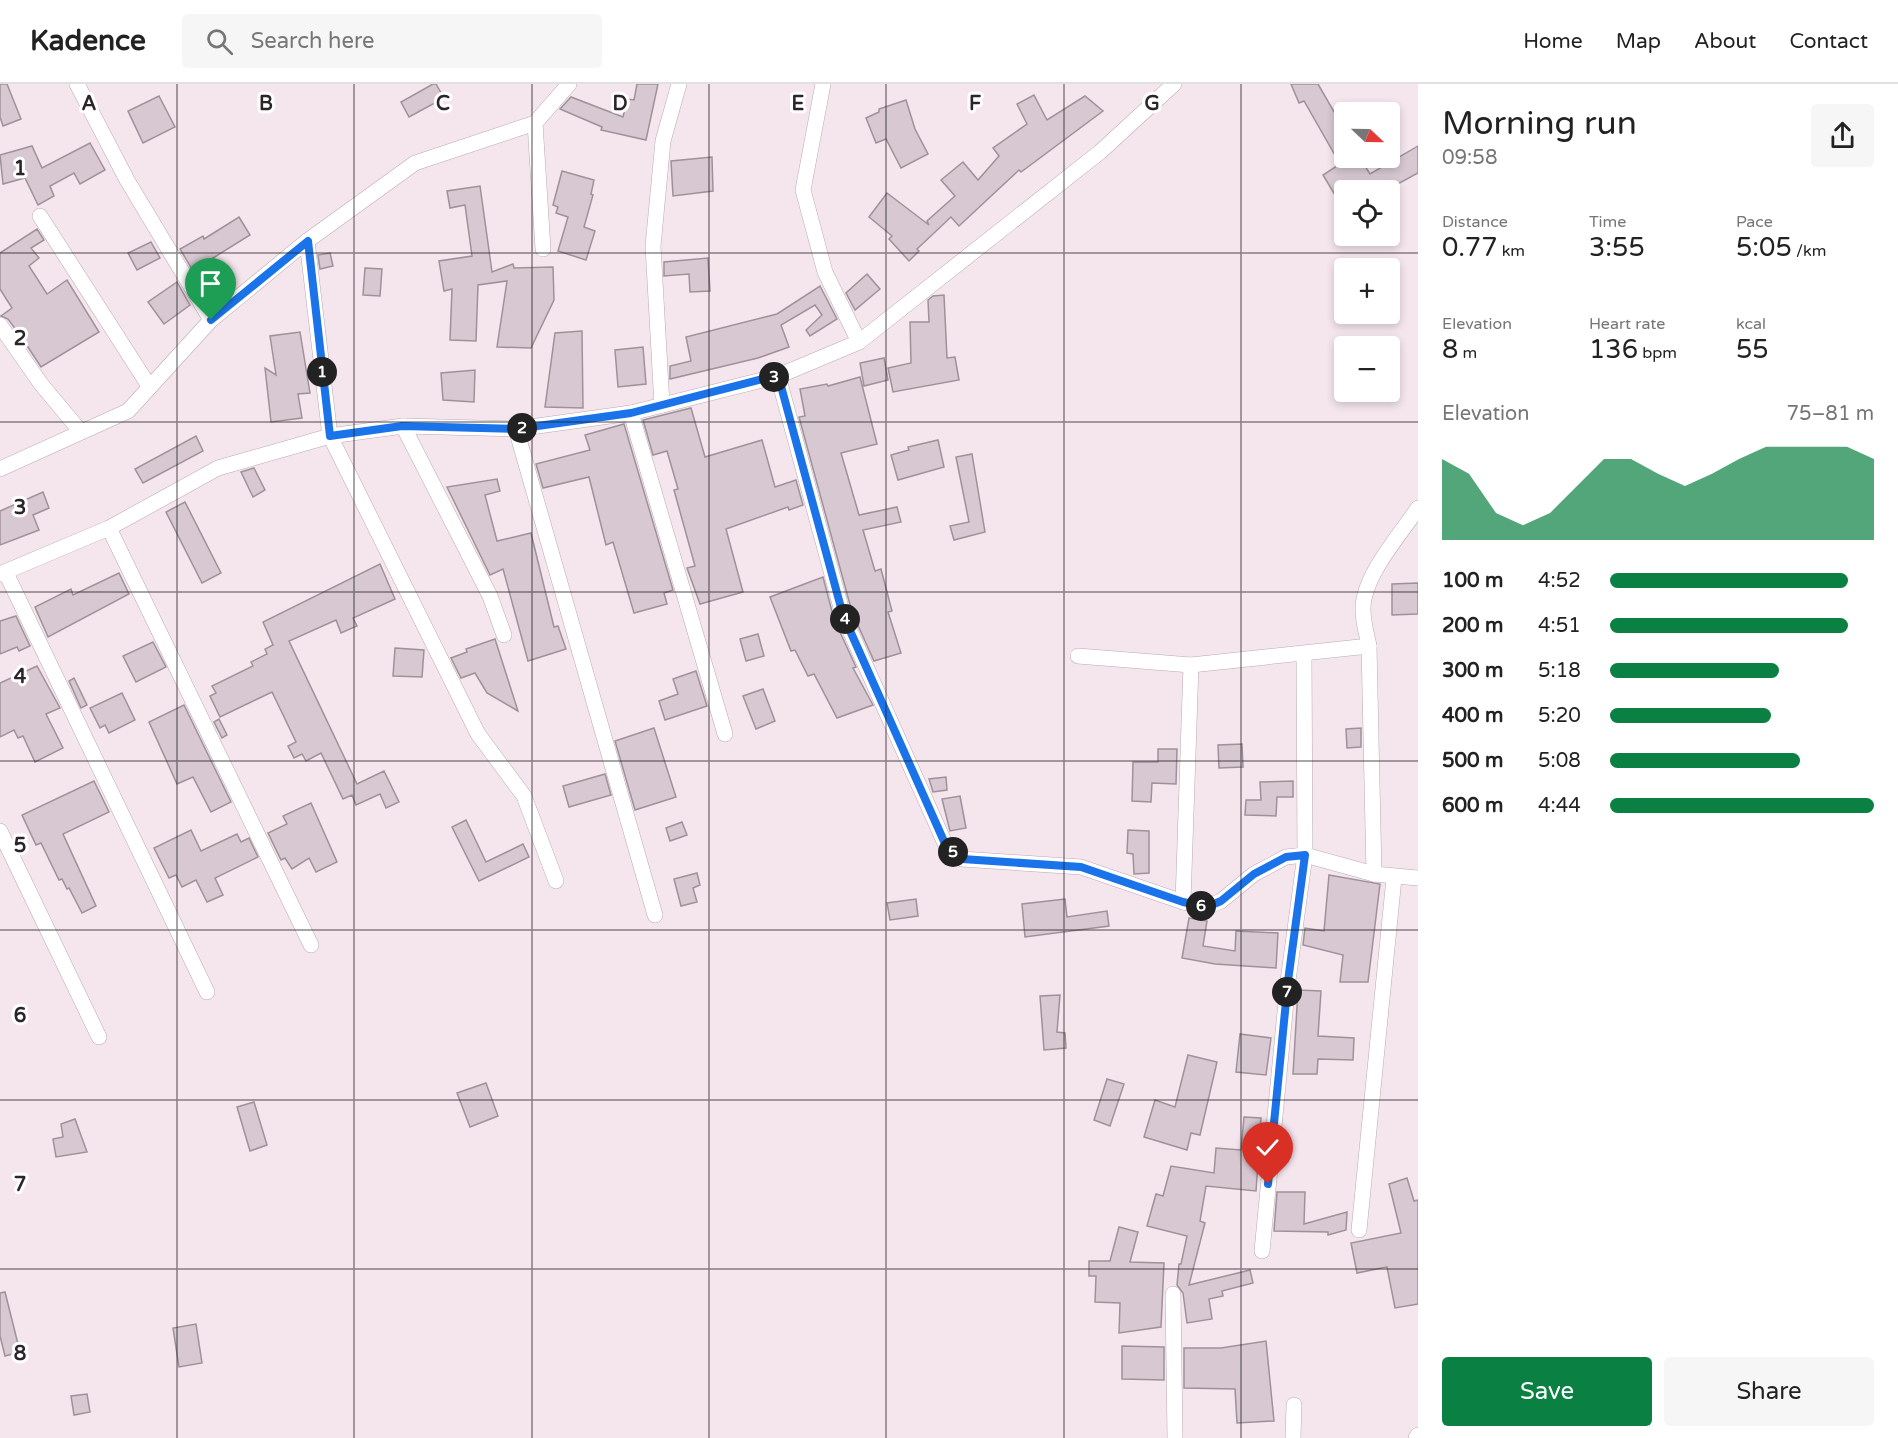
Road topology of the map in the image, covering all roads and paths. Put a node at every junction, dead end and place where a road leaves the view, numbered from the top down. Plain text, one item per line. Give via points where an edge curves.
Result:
1 (77, 84) edge
2 (569, 84) edge
3 (679, 84) edge
4 (823, 84) edge
5 (1174, 84) edge
6 (535, 123) junction
7 (40, 216) dead end
8 (308, 241) junction
9 (543, 249) dead end
10 (211, 320) junction
11 (0, 326) edge
12 (859, 342) junction
13 (778, 375) junction
14 (149, 386) junction
15 (662, 405) junction
16 (631, 413) junction
17 (402, 426) junction
18 (516, 429) junction
19 (81, 432) junction
20 (330, 436) junction
21 (0, 469) edge
22 (1418, 508) edge
23 (109, 528) junction
24 (3, 574) edge
25 (504, 636) dead end
26 (1370, 646) junction
27 (1304, 654) junction
28 (1078, 656) dead end
29 (1191, 664) junction
30 (725, 734) dead end
31 (0, 831) edge
32 (1305, 855) junction
33 (1374, 874) junction
34 (1394, 878) junction
35 (1418, 878) edge
36 (556, 882) dead end
37 (1183, 902) junction
38 (655, 915) dead end
39 (311, 945) dead end
40 (207, 992) dead end
41 (99, 1037) dead end
42 (1359, 1230) dead end
43 (1262, 1251) dead end
44 (1173, 1294) dead end
45 (1294, 1405) dead end
46 (1175, 1438) edge
47 (1293, 1438) edge

1 - 10 street via 127,180
2 - 6 street
3 - 15 street via 663,141 652,246
4 - 12 street via 803,190 825,272
5 - 12 street via 1100,152
6 - 8 street via 416,163
6 - 9 street
7 - 14 street
8 - 10 street
8 - 20 street
10 - 14 street
11 - 19 street via 40,384
12 - 13 street
13 - 15 street
13 - 37 street via 843,615 947,848 962,859 1081,867
14 - 19 street via 128,411
15 - 16 street
16 - 18 street
16 - 30 street
17 - 18 street
17 - 20 street
17 - 25 street via 490,596
18 - 38 street
19 - 21 street
20 - 23 street via 218,468
20 - 36 street via 478,734 524,796
22 - 26 street via 1365,592 1363,610
23 - 24 street
23 - 39 street
24 - 40 street
26 - 27 street
26 - 33 street
27 - 29 street
27 - 32 street
28 - 29 street
29 - 37 street
31 - 41 street
32 - 33 street
32 - 37 street via 1286,857 1207,907
32 - 43 street via 1288,981
33 - 34 street
34 - 35 street
34 - 42 street
44 - 46 street
45 - 47 street

